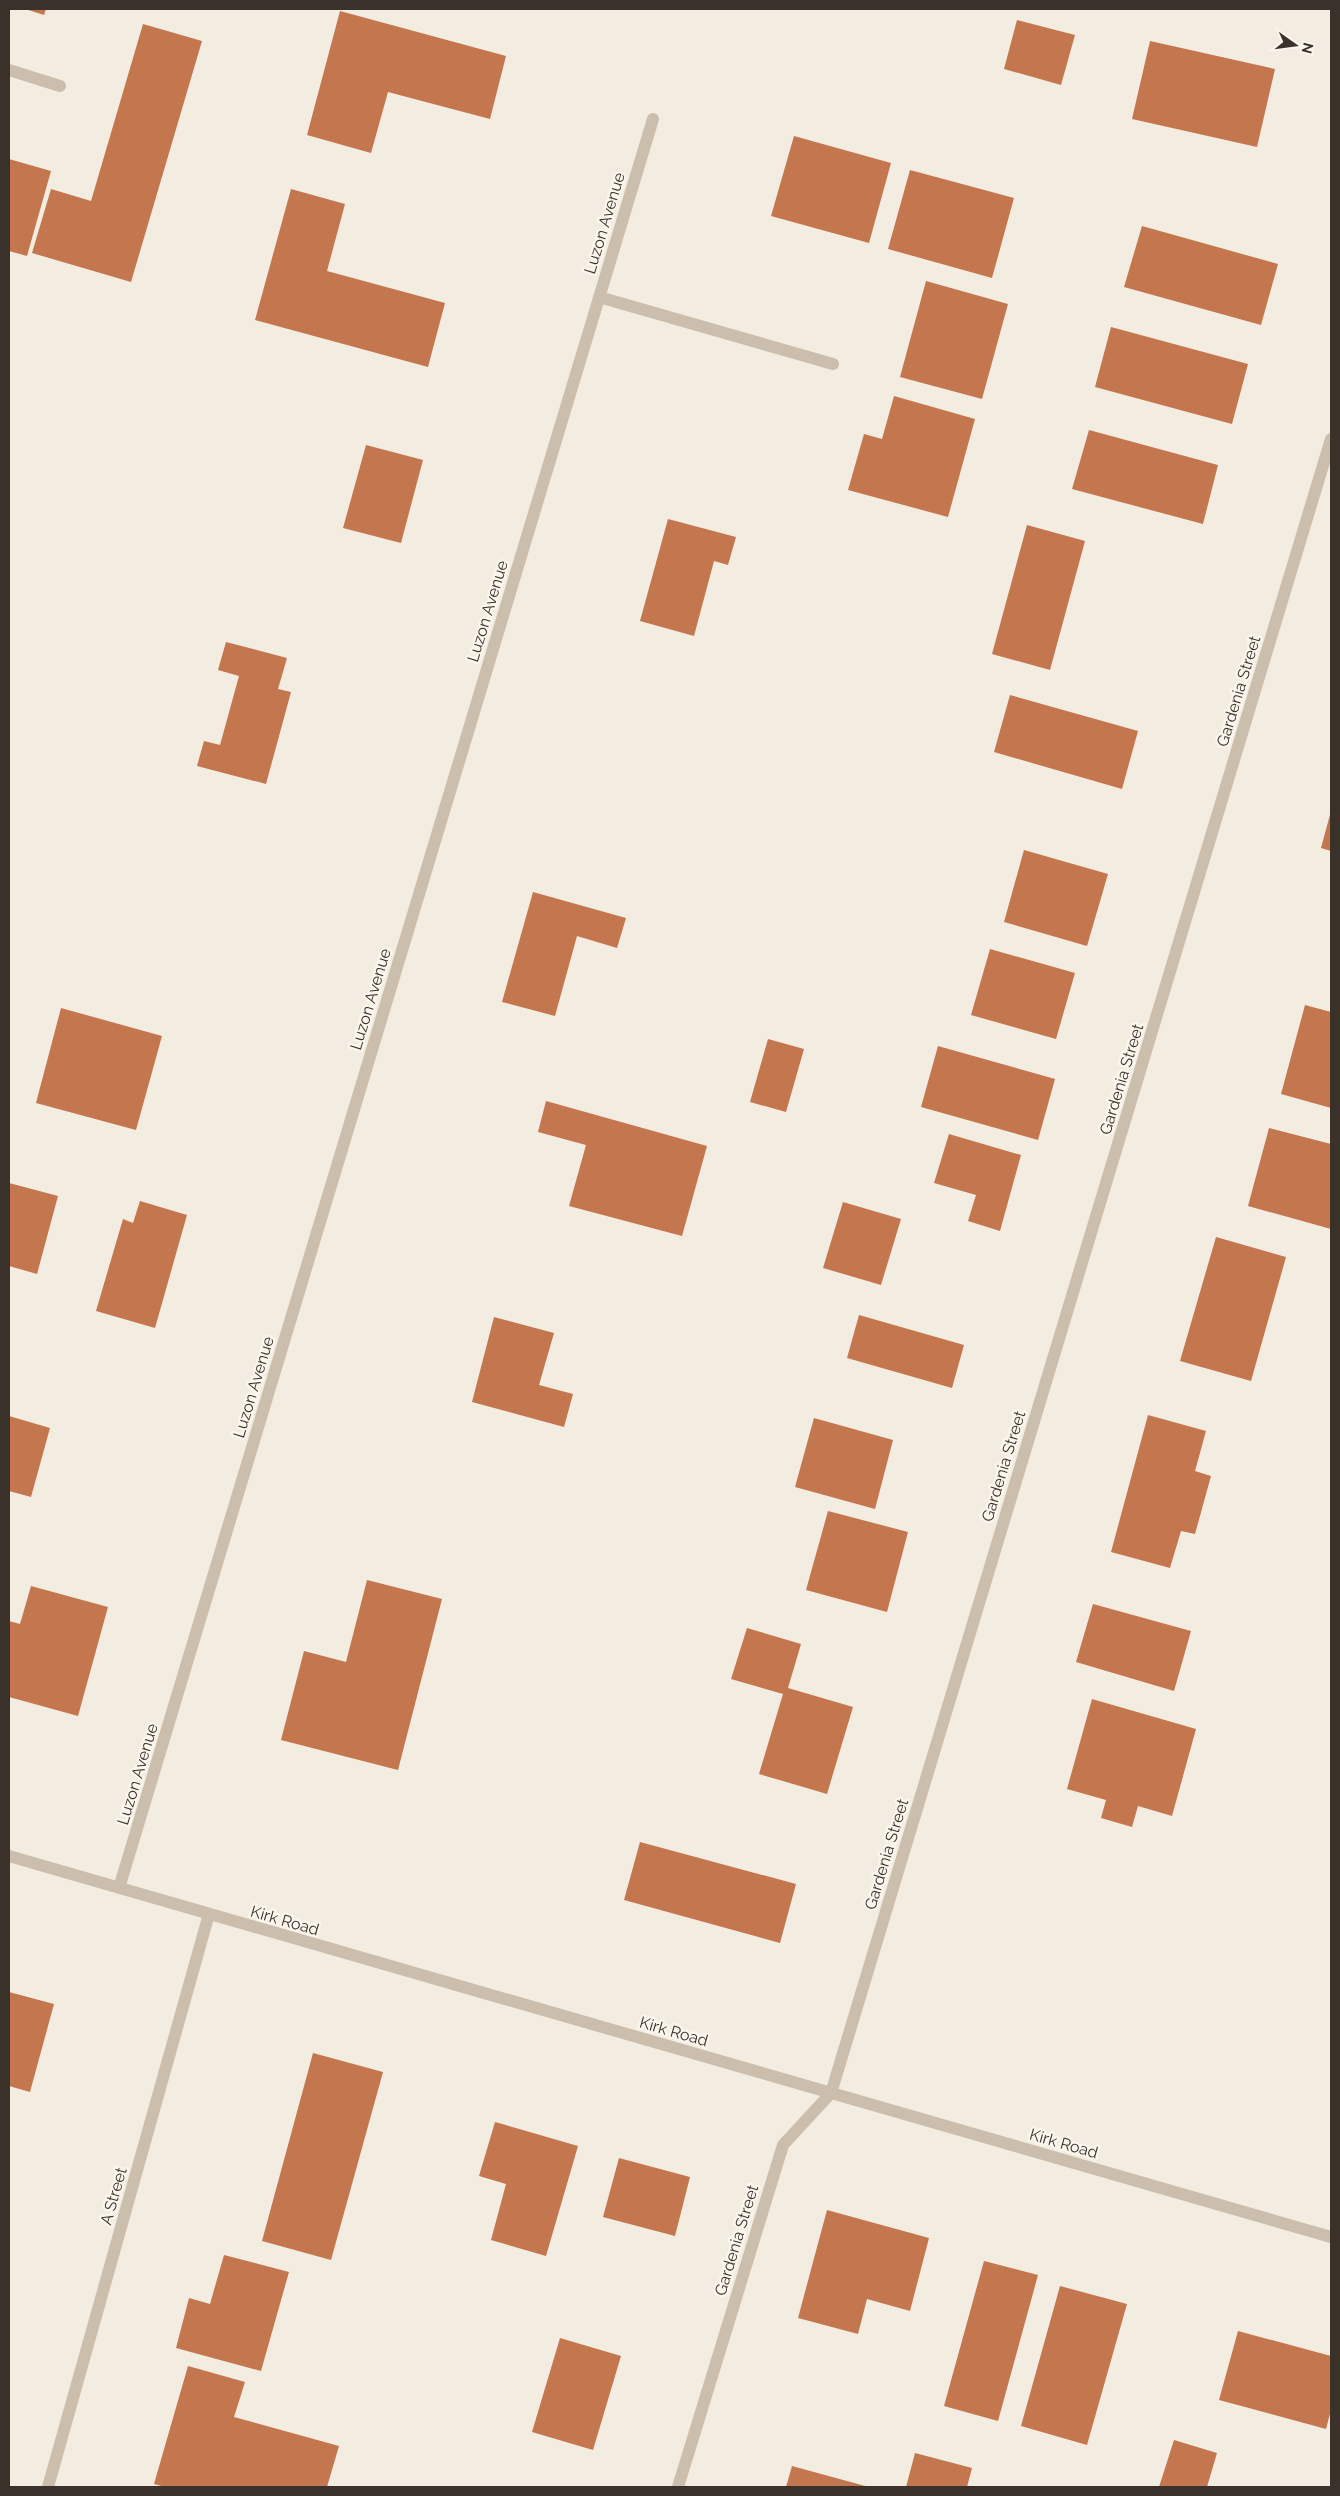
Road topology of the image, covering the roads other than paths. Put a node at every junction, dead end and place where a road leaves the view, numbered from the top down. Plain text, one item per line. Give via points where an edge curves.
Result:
1 (9, 70) edge
2 (60, 86) dead end
3 (653, 119) dead end
4 (599, 297) junction
5 (833, 364) dead end
6 (1331, 439) edge
7 (9, 1856) edge
8 (119, 1888) junction
9 (209, 1914) junction
10 (831, 2093) junction
11 (1331, 2238) edge
12 (48, 2487) edge
13 (678, 2487) edge

1 - 2 street
3 - 4 street, Luzon Avenue
4 - 5 street
4 - 8 street, Luzon Avenue
6 - 10 street, Gardenia Street
7 - 8 street, Kirk Road
8 - 9 street, Kirk Road
9 - 10 street, Kirk Road
9 - 12 street, A Street
10 - 11 street, Kirk Road
10 - 13 street, Gardenia Street via 783,2145

